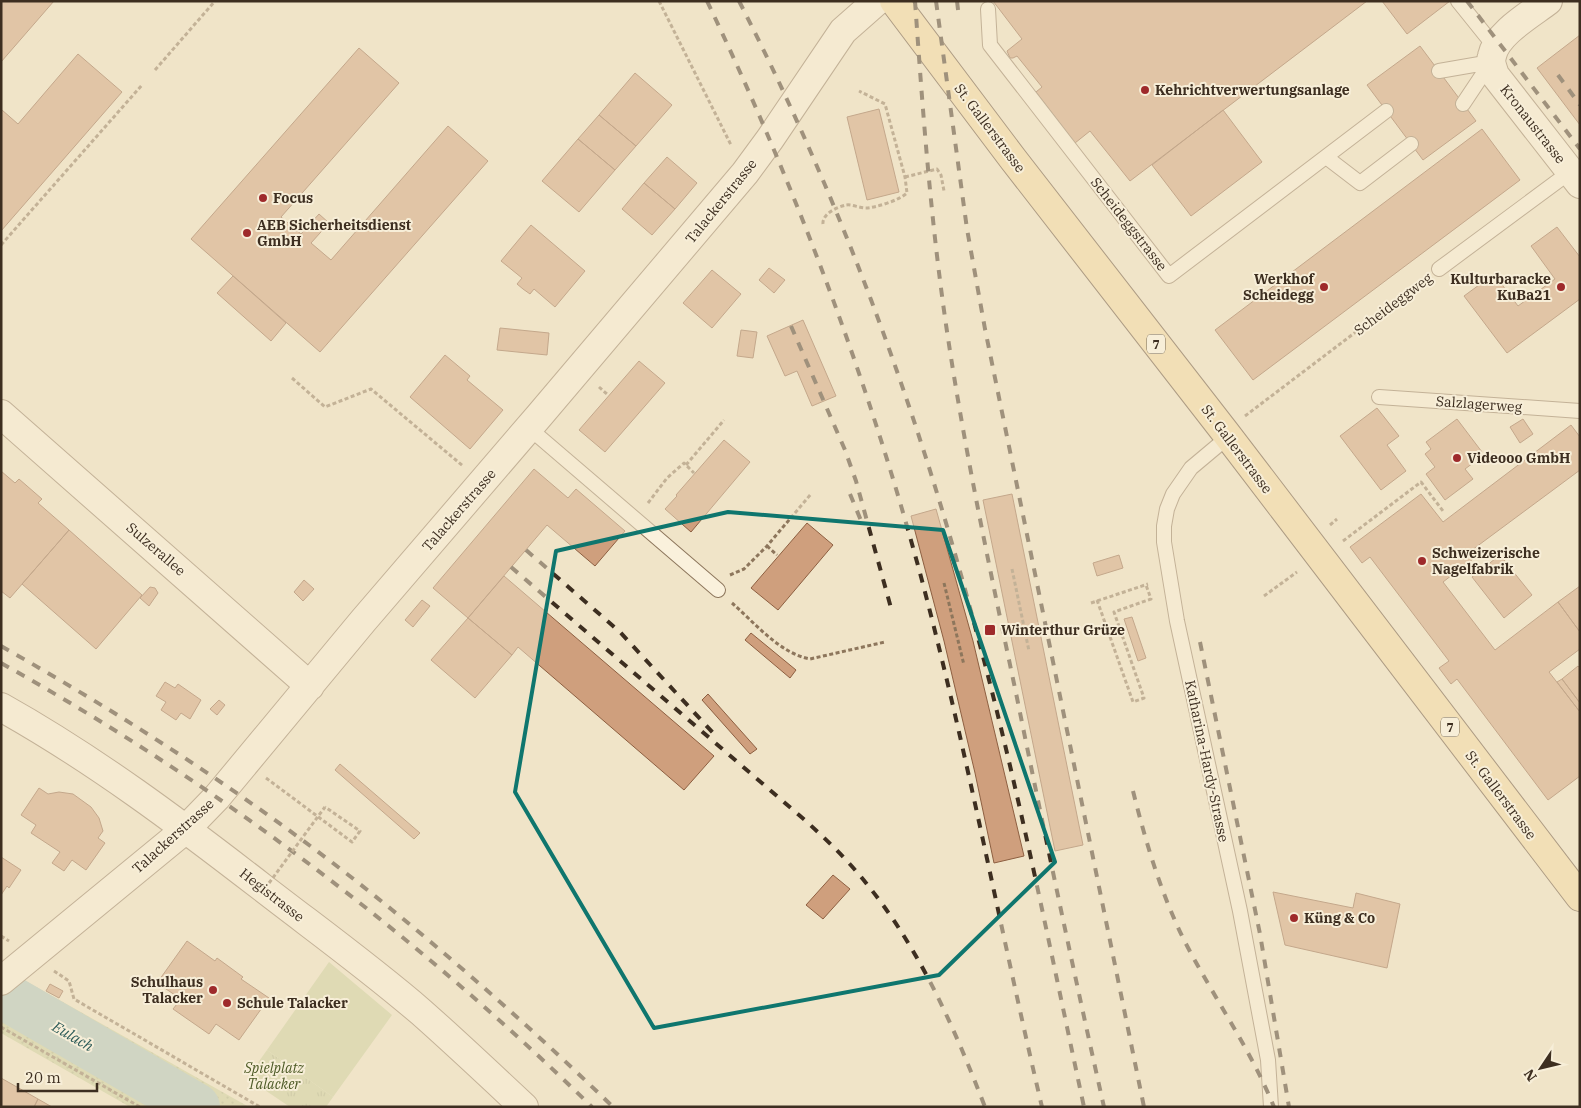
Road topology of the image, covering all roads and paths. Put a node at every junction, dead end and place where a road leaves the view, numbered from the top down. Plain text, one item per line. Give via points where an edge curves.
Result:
1 (215, 1) edge
2 (659, 1) edge
3 (877, 1) edge
4 (894, 1) edge
5 (1458, 1) edge
6 (1548, 1) edge
7 (988, 9) dead end
8 (1493, 55) junction
9 (155, 70) dead end
10 (1439, 71) dead end
11 (142, 84) dead end
12 (859, 91) dead end
13 (1463, 104) dead end
14 (1386, 111) dead end
15 (1411, 144) dead end
16 (1326, 157) junction
17 (745, 172) junction
18 (904, 176) junction
19 (1575, 178) edge
20 (944, 192) dead end
21 (823, 224) dead end
22 (1, 245) edge
23 (1439, 269) joint
24 (292, 378) dead end
25 (1379, 397) dead end
26 (1580, 411) edge
27 (1, 414) edge
28 (724, 420) dead end
29 (529, 428) junction
30 (1235, 428) junction
31 (686, 465) junction
32 (694, 473) dead end
33 (482, 482) junction
34 (811, 494) dead end
35 (1442, 511) dead end
36 (636, 520) junction
37 (767, 546) junction
38 (777, 555) dead end
39 (1310, 564) junction
40 (1012, 569) dead end
41 (944, 584) dead end
42 (1146, 585) dead end
43 (1139, 586) dead end
44 (718, 590) junction
45 (1264, 596) dead end
46 (1097, 600) junction
47 (1091, 603) dead end
48 (885, 642) dead end
49 (1029, 651) dead end
50 (964, 665) dead end
51 (310, 686) junction
52 (1, 707) edge
53 (260, 774) dead end
54 (186, 829) junction
55 (269, 883) dead end
56 (1580, 897) edge
57 (31, 956) junction
58 (2, 980) edge
59 (1, 1027) edge
60 (140, 1107) edge
61 (260, 1107) edge
62 (524, 1107) edge
63 (1271, 1107) edge

1 - 9 path
2 - 17 path
3 - 17 street, Talackerstrasse via 843,31
4 - 30 main road, St. Gallerstrasse / 7 via 1053,212
5 - 8 lane
6 - 8 street via 1508,32
7 - 16 lane, Scheideggstrasse via 990,45 1170,276
8 - 10 lane
8 - 13 lane
8 - 19 street, Kronaustrasse via 1495,75
11 - 22 path
12 - 18 path via 885,104
14 - 16 lane, Scheideggstrasse
15 - 16 lane via 1360,183
17 - 29 street, Talackerstrasse
18 - 20 path via 937,169
18 - 21 path via 907,193 902,198 867,208 846,205 825,215
19 - 23 lane, Scheideggweg
23 - 30 path, Scheideggweg
24 - 33 path via 325,407 371,389
25 - 26 lane, Salzlagerweg
27 - 51 street, Sulzerallee
28 - 31 path
29 - 33 street, Talackerstrasse
29 - 36 lane
30 - 39 main road, St. Gallerstrasse / 7
30 - 63 lane, Katharina-Hardy-Strasse via 1191,468 1173,494 1167,508 1164,542 1177,621 1249,957 1268,1060
31 - 32 path
31 - 36 path via 684,463 667,478
33 - 51 street, Talackerstrasse
34 - 37 path
35 - 39 path via 1422,482
36 - 44 lane
37 - 38 path
37 - 44 path via 744,569 728,575
39 - 45 path
39 - 56 main road, St. Gallerstrasse / 7
40 - 49 path
41 - 50 path
42 - 46 path via 1151,599 1114,612 1144,698 1132,702
43 - 46 path
44 - 48 path via 782,647 800,656 810,658
46 - 47 path
51 - 54 street, Talackerstrasse via 226,787
52 - 54 street, Hegistrasse via 34,725
53 - 55 path, bridge via 352,842 360,832 325,807
54 - 57 street, Talackerstrasse
54 - 62 street, Hegistrasse via 373,973
57 - 58 street, Talackerstrasse
57 - 61 path via 69,982 74,999
59 - 60 path

